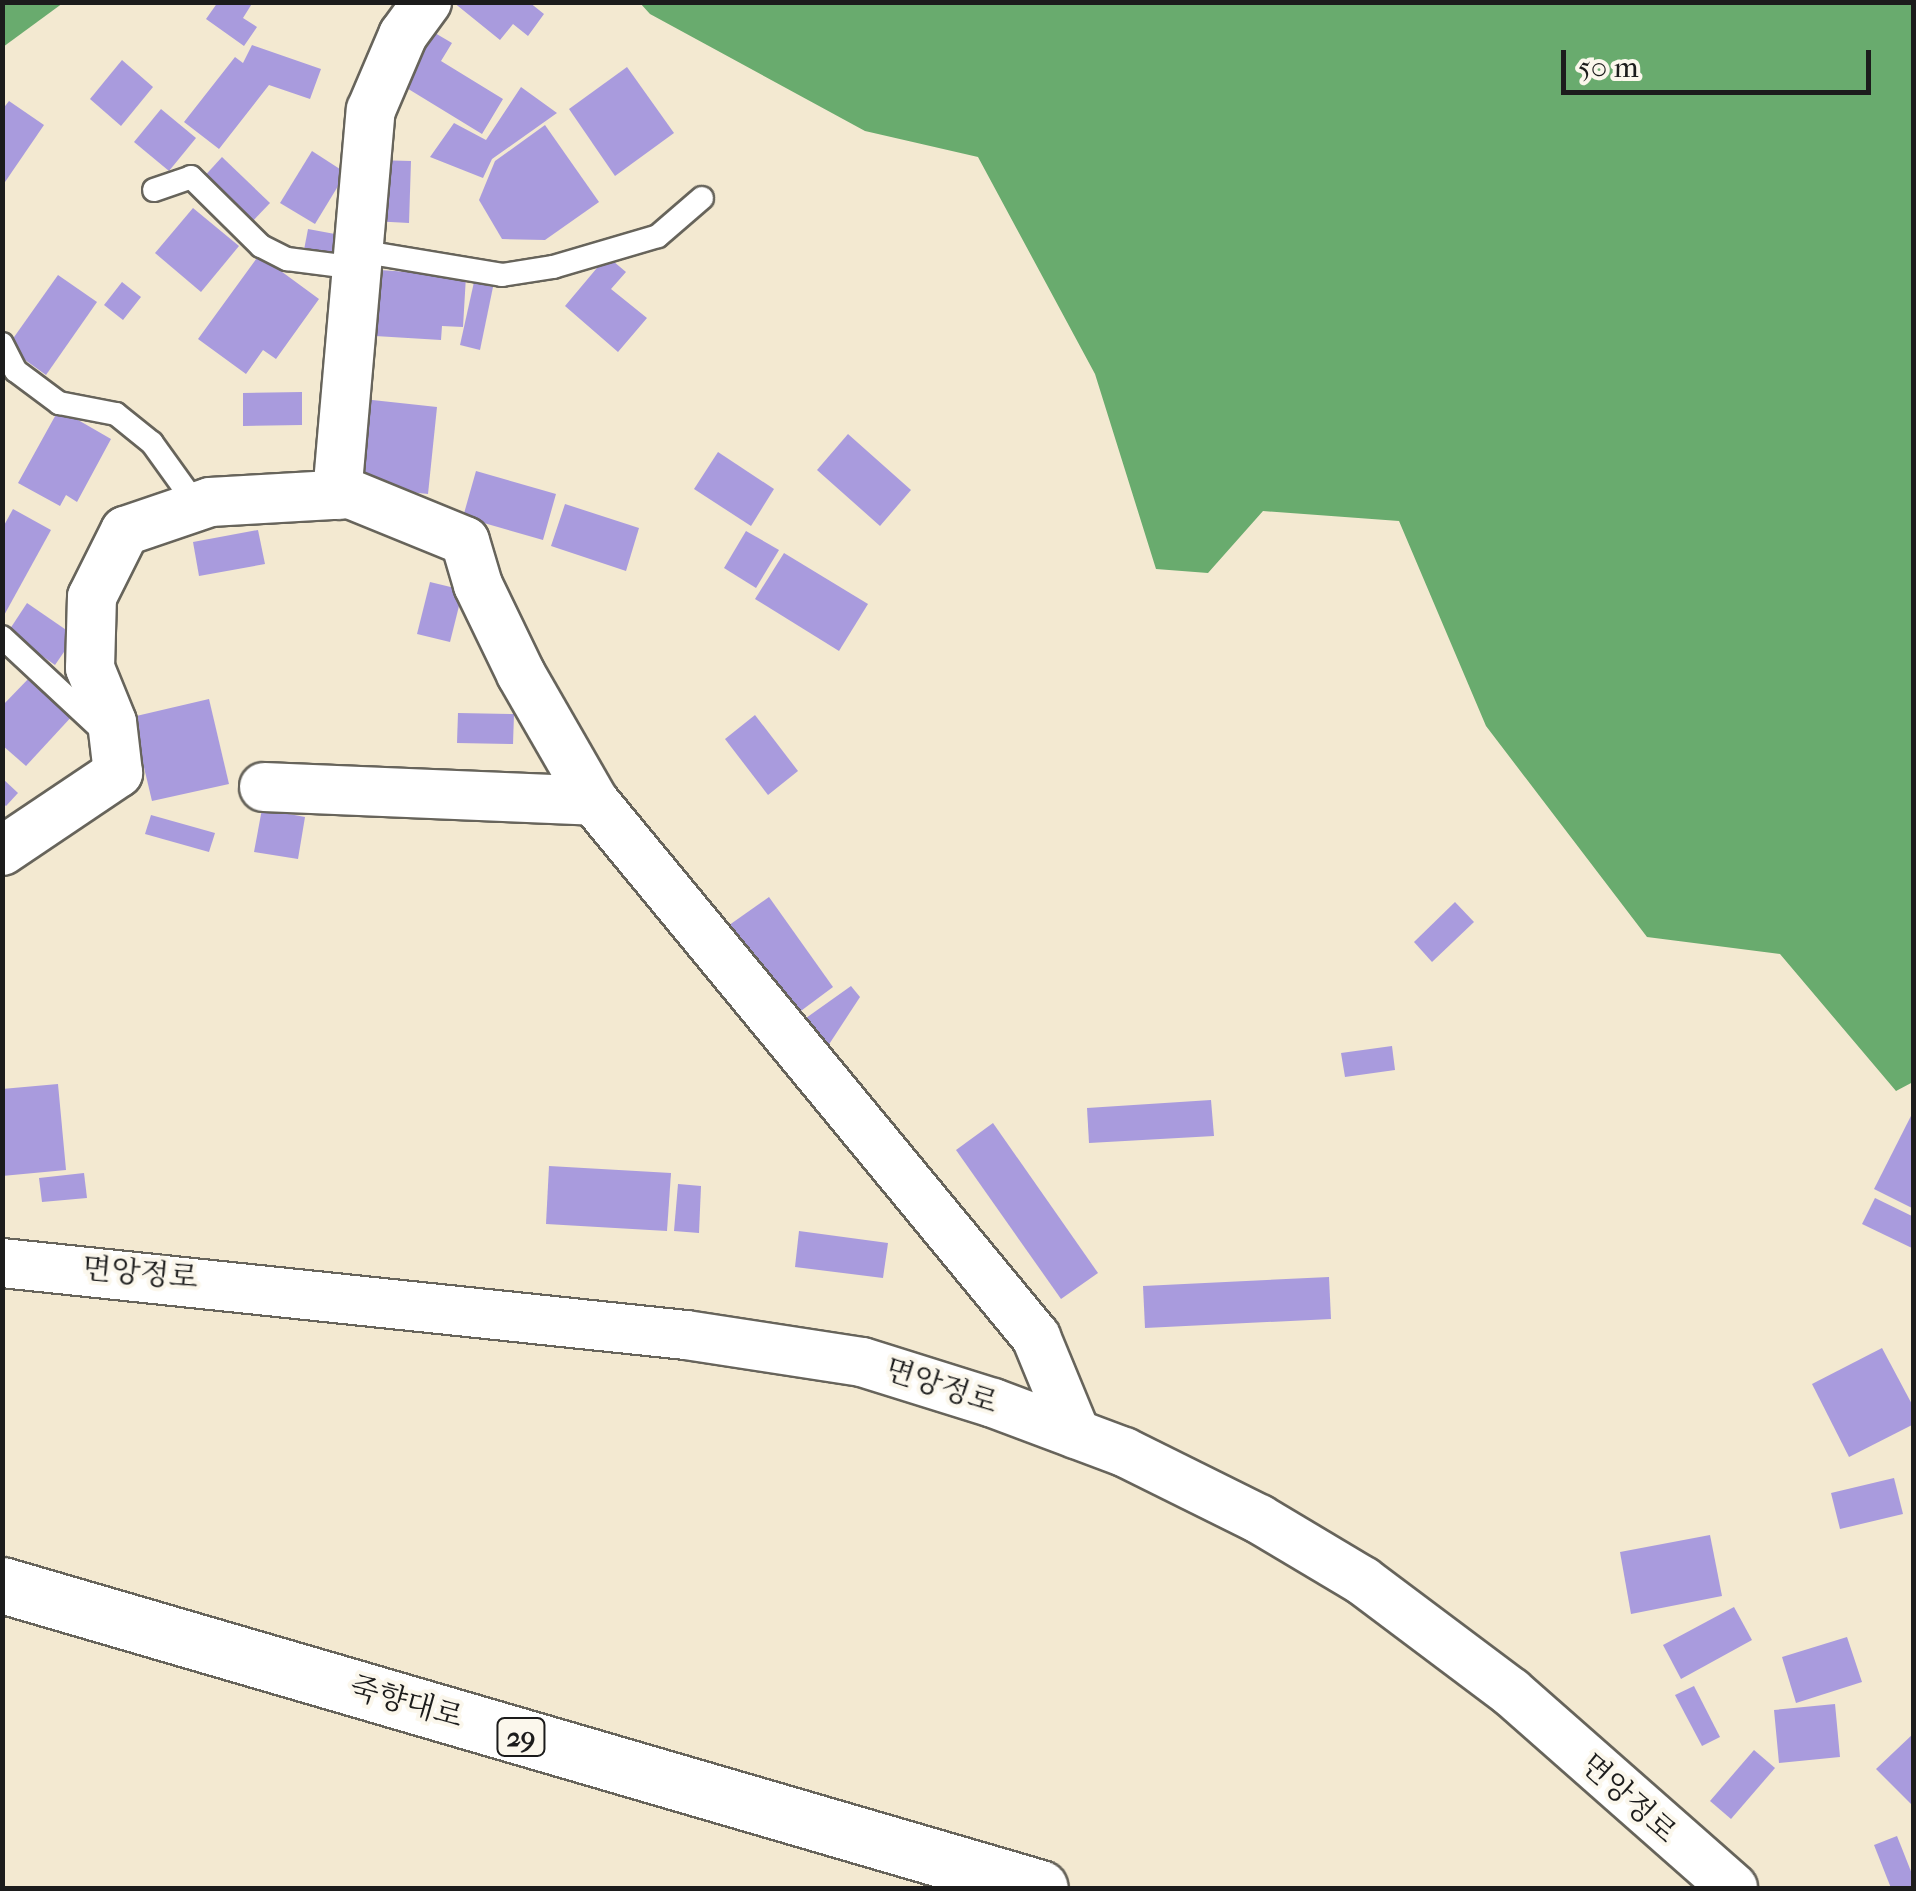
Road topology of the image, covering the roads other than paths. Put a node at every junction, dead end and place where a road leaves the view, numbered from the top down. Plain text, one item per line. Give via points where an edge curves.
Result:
1 (428, 2) edge
2 (154, 190) dead end
3 (702, 198) dead end
4 (358, 260) junction
5 (2, 344) edge
6 (337, 495) junction
7 (198, 506) junction
8 (2, 637) edge
9 (115, 744) junction
10 (264, 786) dead end
11 (594, 801) junction
12 (2, 851) edge
13 (2, 1262) edge
14 (1076, 1434) junction
15 (2, 1585) edge
16 (1040, 1888) edge
17 (1734, 1888) edge

1 - 4 street via 403,35 371,110
2 - 4 lane via 191,176 261,246 287,259
3 - 4 lane via 658,236 553,267 502,275
4 - 6 street
5 - 7 lane via 16,371 58,403 116,414 152,443
6 - 7 street
6 - 11 street via 350,494 465,541 478,585 521,674
7 - 9 street via 126,531 92,598 90,668
8 - 9 lane
9 - 12 street via 118,773
10 - 11 street
11 - 14 street via 1036,1337
13 - 14 street, 면앙정로 via 529,1316 862,1362
14 - 17 street, 면앙정로 via 1260,1520 1363,1581 1511,1692
15 - 16 main road, 죽향대로 / 29

